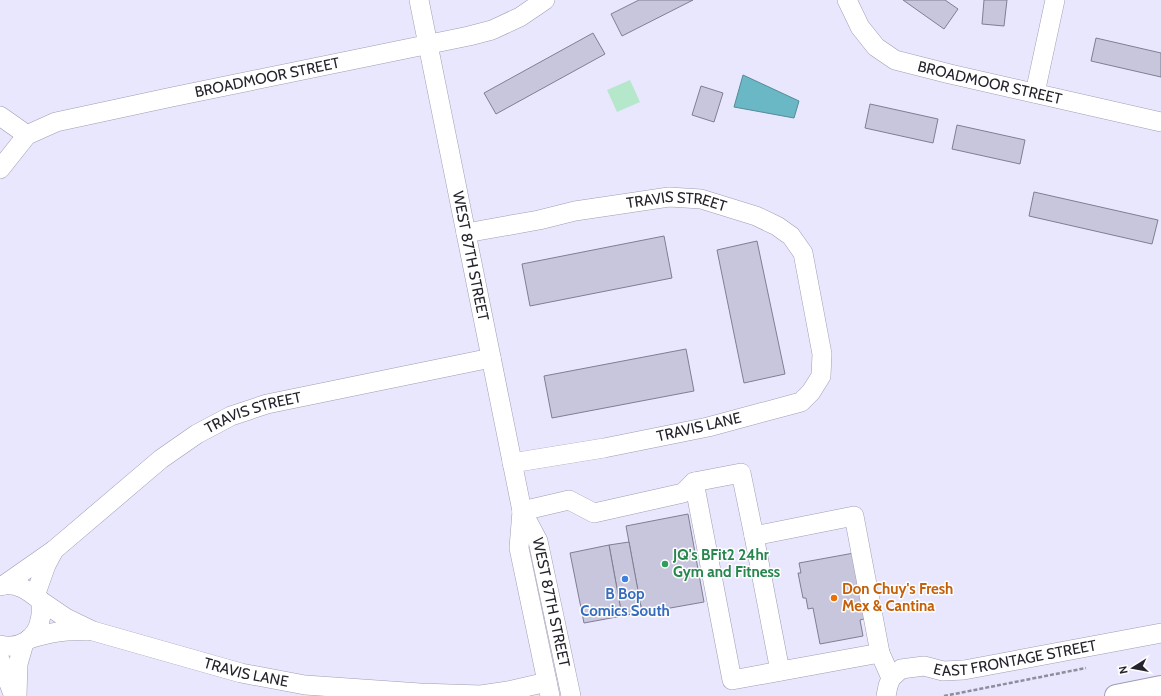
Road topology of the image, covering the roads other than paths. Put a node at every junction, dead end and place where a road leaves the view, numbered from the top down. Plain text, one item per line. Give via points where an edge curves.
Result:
1 (419, 0) edge
2 (545, 0) edge
3 (846, 0) edge
4 (1055, 0) edge
5 (428, 45) junction
6 (1035, 93) junction
7 (0, 116) edge
8 (1161, 122) edge
9 (27, 135) junction
10 (0, 169) edge
11 (466, 233) junction
12 (816, 324) joint
13 (491, 358) junction
14 (512, 463) junction
15 (694, 482) junction
16 (522, 511) junction
17 (754, 536) junction
18 (54, 550) junction
19 (2, 586) edge
20 (38, 599) junction
21 (93, 631) junction
22 (1161, 633) edge
23 (27, 641) junction
24 (0, 645) edge
25 (880, 653) junction
26 (0, 660) edge
27 (780, 671) junction
28 (891, 678) junction
29 (1161, 687) edge
30 (549, 689) edge
31 (14, 696) edge
32 (17, 696) edge
33 (571, 696) edge
34 (886, 696) edge
35 (1116, 696) edge

1 - 5 street, WEST 87TH STREET
2 - 5 street, BROADMOOR STREET via 520,17 492,30
3 - 6 street, BROADMOOR STREET via 860,27 876,47 895,60
4 - 6 street
5 - 9 street, BROADMOOR STREET via 56,122
5 - 11 street, WEST 87TH STREET
6 - 8 street, BROADMOOR STREET
7 - 9 street
9 - 10 street, BROADMOOR STREET
11 - 12 street, TRAVIS STREET via 575,211 669,197 701,198 756,216 791,236 803,253
11 - 13 street, WEST 87TH STREET
12 - 14 street, TRAVIS LANE via 822,354 821,376 801,402 708,427
13 - 14 street, WEST 87TH STREET
13 - 18 street, TRAVIS STREET via 267,404 231,416 197,434 161,459
14 - 16 street, WEST 87TH STREET
15 - 16 street via 683,493 594,513 569,500
15 - 17 street via 741,473
15 - 27 street via 732,680
16 - 30 street, WEST 87TH STREET via 518,548
16 - 33 street, WEST 87TH STREET via 538,541
17 - 25 street via 854,516
17 - 27 street
18 - 19 street, TRAVIS STREET
18 - 20 street, TRAVIS STREET via 46,565
19 - 20 street, TRAVIS LANE via 13,585 22,588
20 - 21 street, TRAVIS LANE via 66,618
20 - 23 street, TRAVIS STREET via 42,612 40,622 36,632
21 - 23 street, TRAVIS LANE via 49,632
21 - 30 street, TRAVIS LANE via 241,674 305,684 481,695
22 - 28 street, EAST FRONTAGE STREET via 964,670 943,671 924,666 901,669
23 - 24 street, TRAVIS LANE via 10,647
23 - 32 street, TRAVIS STREET via 18,664
25 - 27 street
25 - 28 street
26 - 31 street
28 - 34 street
29 - 35 main road

